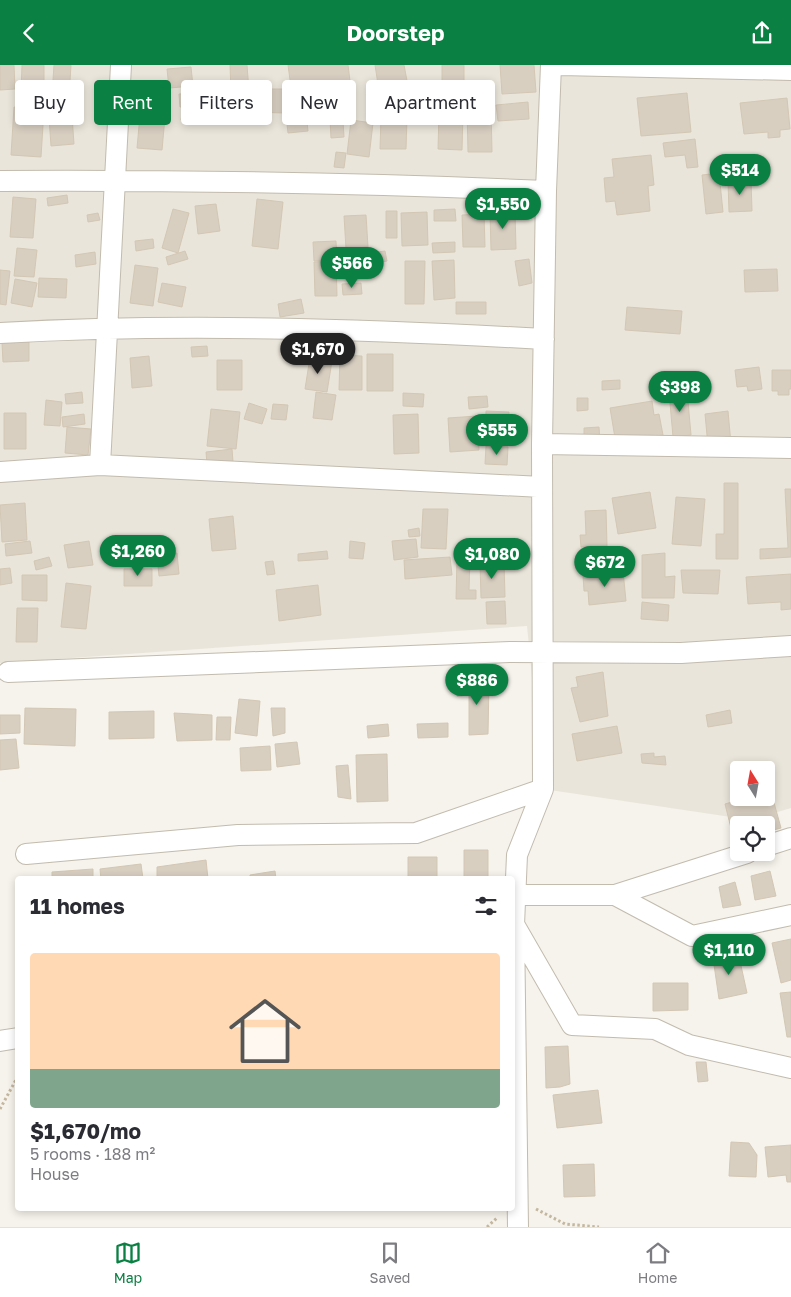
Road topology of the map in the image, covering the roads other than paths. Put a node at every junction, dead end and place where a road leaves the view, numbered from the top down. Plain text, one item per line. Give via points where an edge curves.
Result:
1 (121, 65) edge
2 (551, 65) edge
3 (560, 65) edge
4 (791, 70) edge
5 (114, 180) junction
6 (0, 181) edge
7 (546, 191) junction
8 (106, 327) junction
9 (0, 333) edge
10 (544, 339) junction
11 (542, 444) junction
12 (791, 448) edge
13 (100, 465) junction
14 (0, 472) edge
15 (542, 487) junction
16 (791, 646) edge
17 (542, 653) junction
18 (8, 672) dead end
19 (543, 789) junction
20 (791, 838) edge
21 (775, 843) edge
22 (26, 853) dead end
23 (730, 858) edge
24 (516, 895) junction
25 (615, 895) junction
26 (515, 905) edge
27 (791, 915) edge
28 (515, 928) edge
29 (515, 1016) edge
30 (15, 1038) edge
31 (0, 1041) edge
32 (791, 1068) edge
33 (518, 1227) edge

1 - 5 street
2 - 7 street
3 - 4 street
5 - 6 street
5 - 7 street
5 - 8 street
7 - 10 street
8 - 9 street
8 - 10 street via 394,331
8 - 13 street
10 - 11 street
11 - 12 street
11 - 15 street
13 - 14 street
13 - 15 street
15 - 17 street
16 - 17 street via 681,653
17 - 18 street
17 - 19 street
19 - 22 street via 416,833 238,835
19 - 24 street via 517,855
20 - 21 street
23 - 25 street
24 - 25 street
24 - 26 street
25 - 27 street via 692,936
28 - 32 street via 572,1025 655,1029 689,1045
29 - 33 street
30 - 31 street

